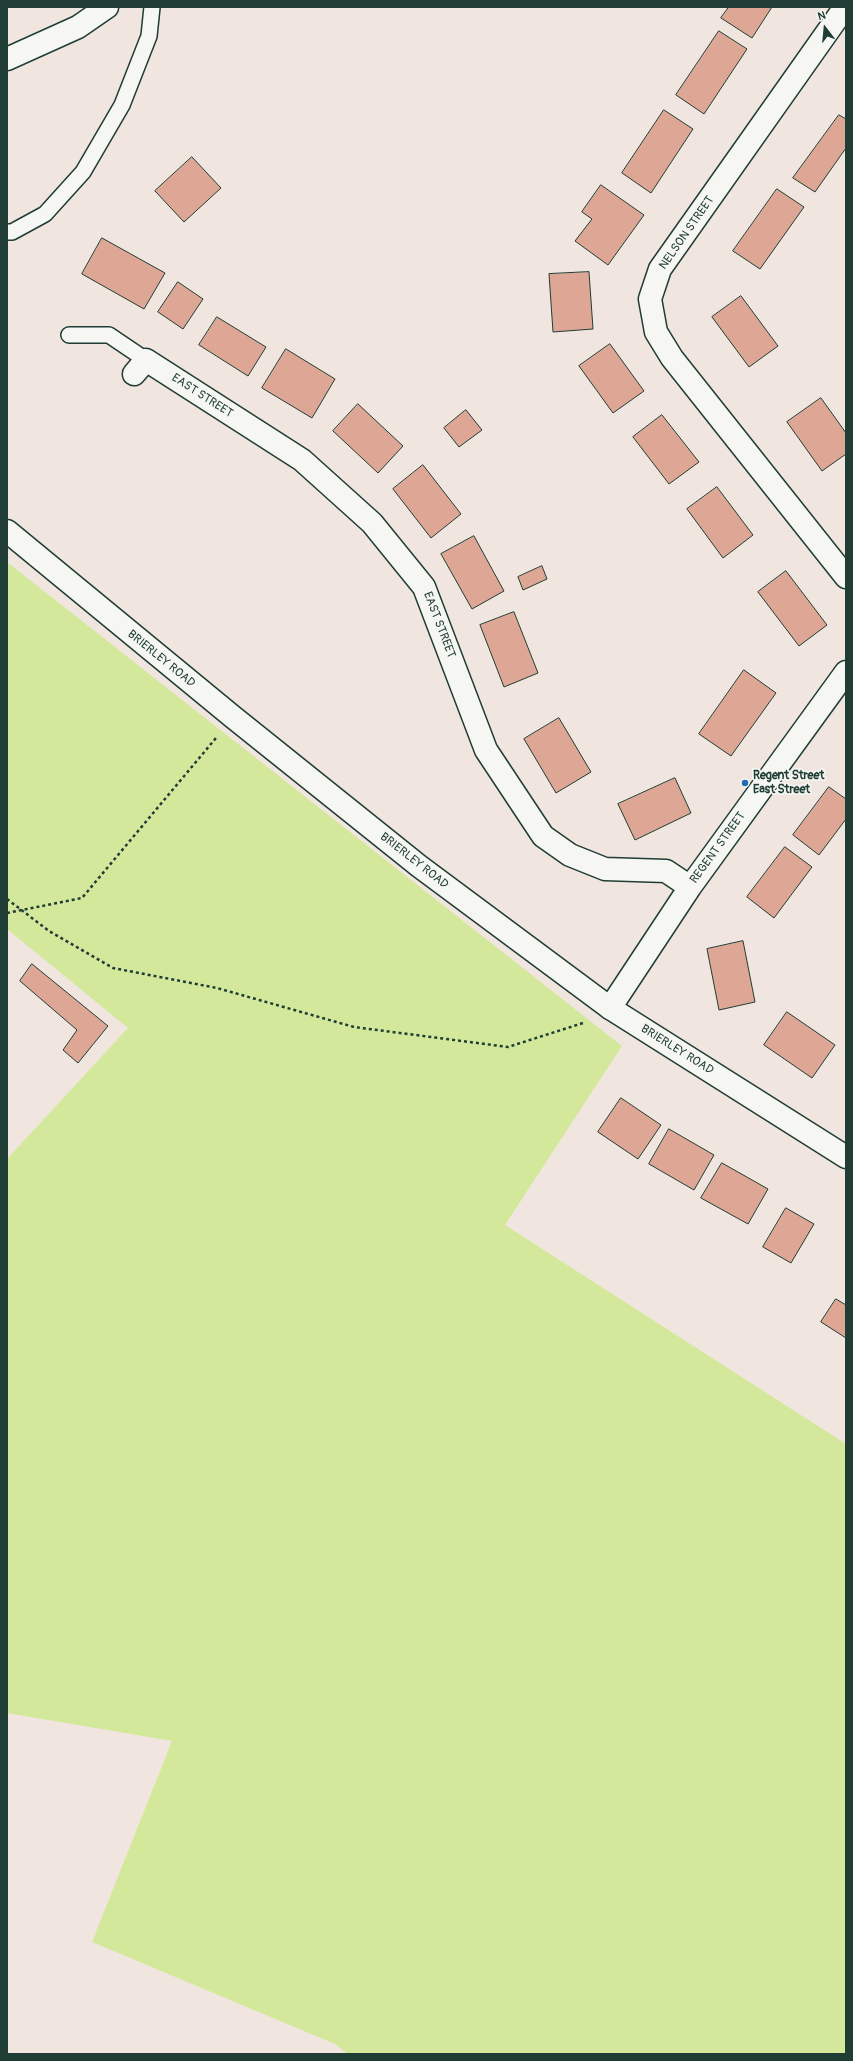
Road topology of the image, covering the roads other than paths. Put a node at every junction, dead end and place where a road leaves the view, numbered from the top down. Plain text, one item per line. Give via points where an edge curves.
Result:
1 (107, 7) edge
2 (152, 7) edge
3 (845, 7) edge
4 (7, 59) edge
5 (7, 232) edge
6 (69, 335) dead end
7 (140, 367) joint
8 (7, 531) edge
9 (846, 577) edge
10 (846, 672) edge
11 (690, 887) junction
12 (610, 1008) junction
13 (846, 1157) edge

1 - 4 street via 78,27
2 - 5 lane via 149,36 122,105 83,172 45,214 12,232
3 - 9 street, NELSON STREET via 660,270 650,299 656,332 672,358
6 - 7 lane via 109,335
7 - 11 street, EAST STREET via 302,460 372,523 424,587 486,750 543,836 570,855 605,869 666,872
8 - 12 street, BRIERLEY ROAD via 233,717 420,866
10 - 11 street, REGENT STREET
11 - 12 street, REGENT STREET
12 - 13 street, BRIERLEY ROAD

